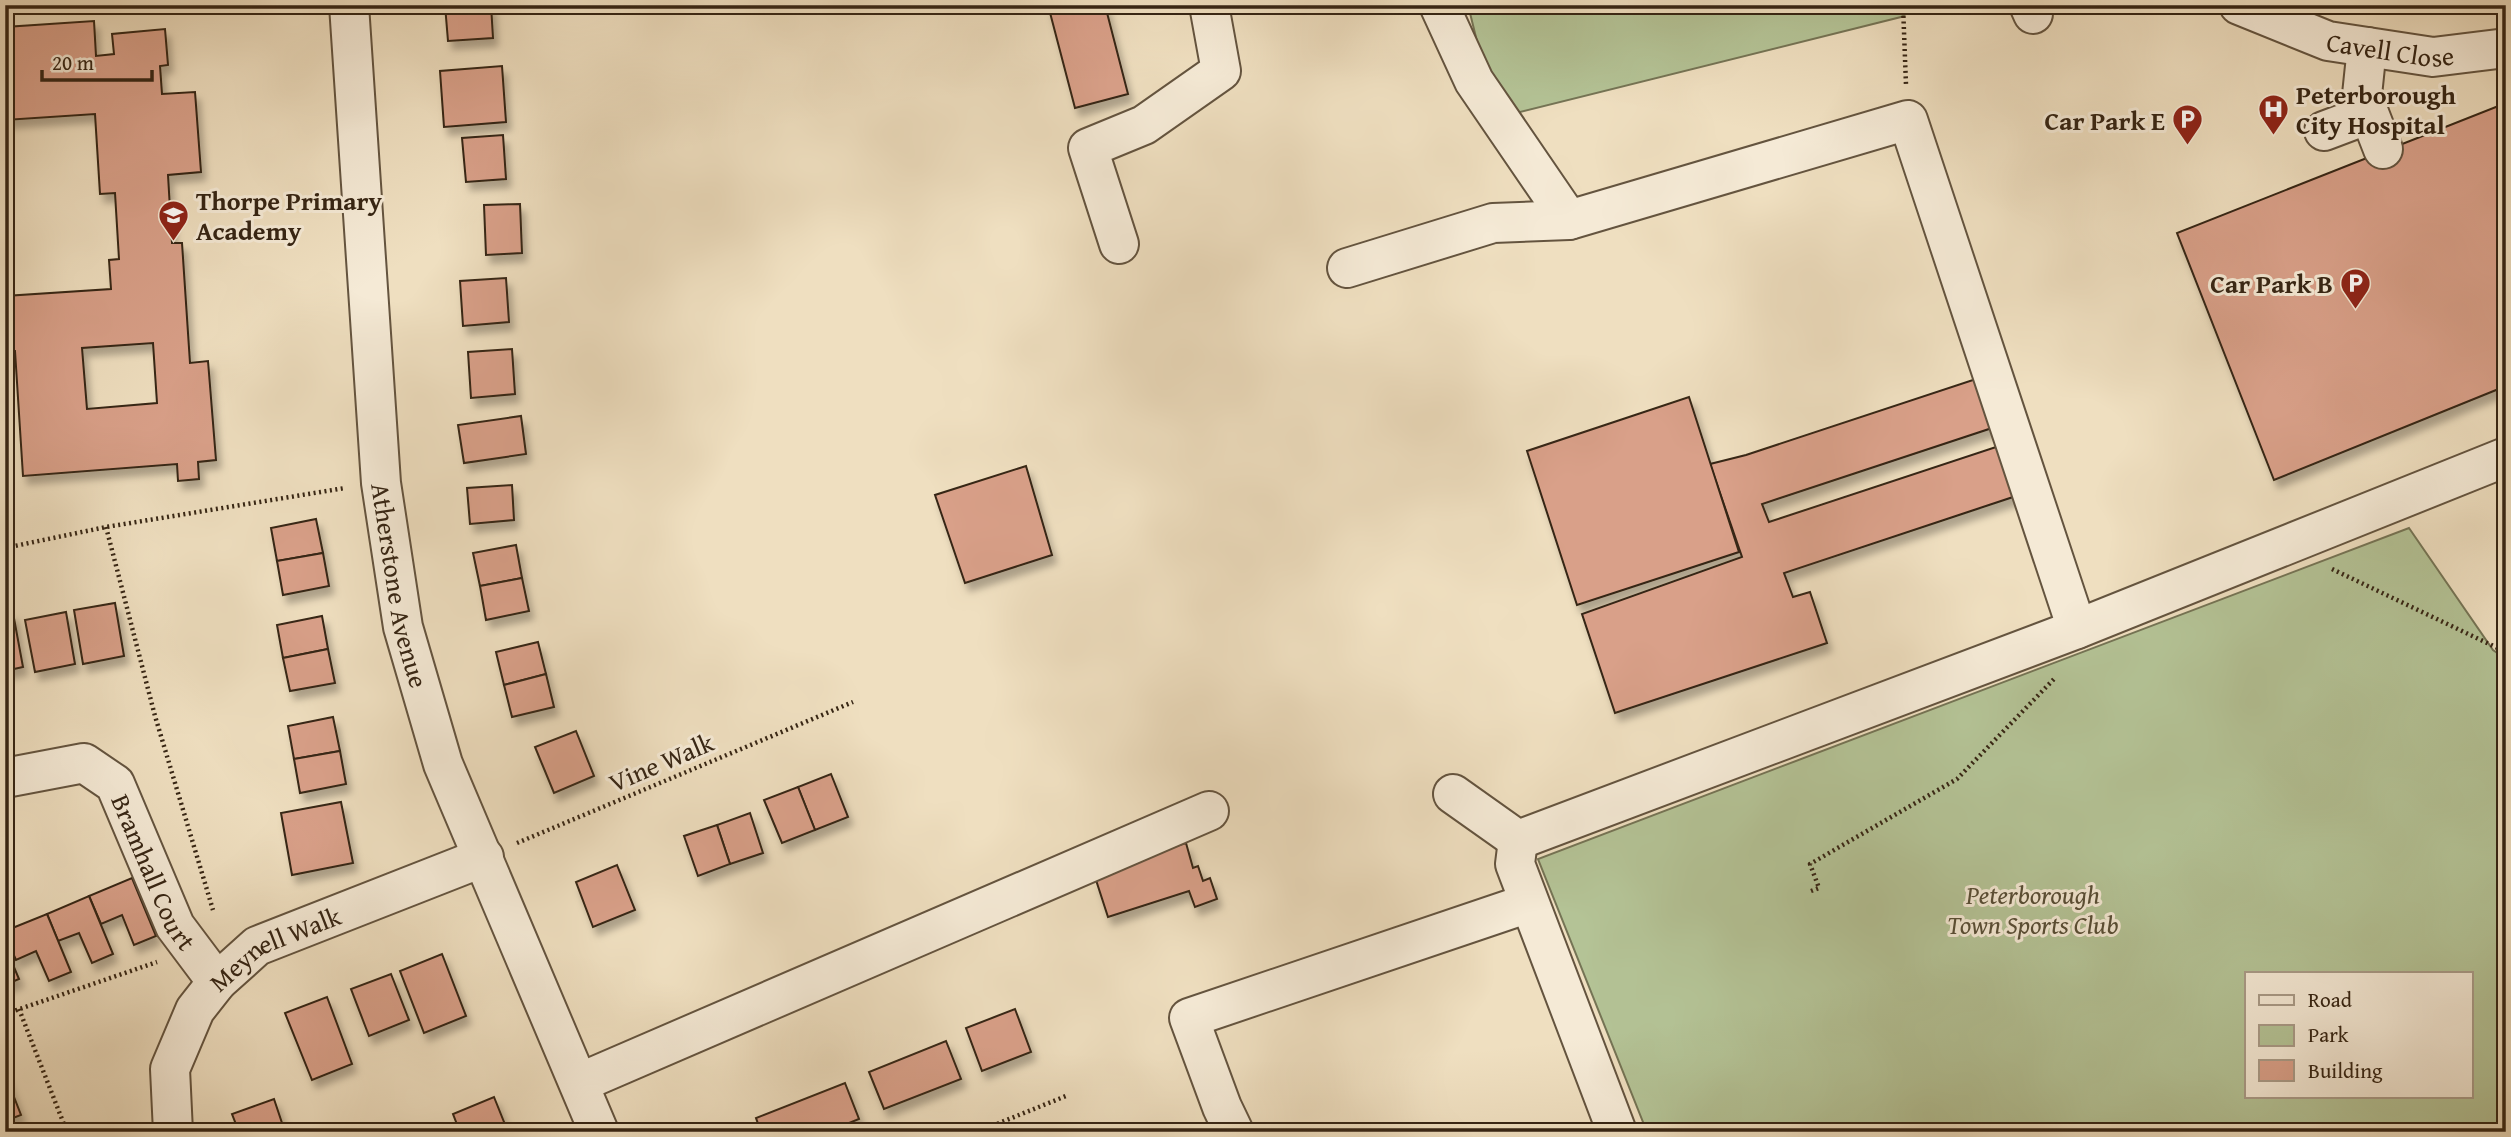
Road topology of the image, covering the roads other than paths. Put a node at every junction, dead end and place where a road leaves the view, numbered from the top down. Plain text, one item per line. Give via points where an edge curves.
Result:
1 (349, 5) edge
2 (1209, 5) edge
3 (1439, 5) edge
4 (2239, 5) edge
5 (2367, 47) junction
6 (2506, 48) edge
7 (2369, 114) junction
8 (2324, 131) dead end
9 (2383, 149) dead end
10 (1569, 220) junction
11 (1119, 244) dead end
12 (1347, 268) dead end
13 (2506, 457) edge
14 (2077, 629) junction
15 (5, 778) edge
16 (1453, 793) dead end
17 (1209, 811) dead end
18 (1518, 840) junction
19 (484, 857) junction
20 (1529, 903) junction
21 (217, 982) junction
22 (579, 1083) junction
23 (173, 1132) edge
24 (599, 1132) edge
25 (1234, 1132) edge
26 (1617, 1132) edge

1 - 19 street, Atherstone Avenue via 383,507 403,627 418,685 443,764
2 - 11 street via 1221,71 1144,125 1088,148
3 - 10 street via 1474,81
4 - 5 street, Cavell Close via 2328,41
5 - 6 street, Cavell Close via 2433,57
5 - 7 street via 2362,83
7 - 8 street
7 - 9 street
10 - 12 street via 1493,223
10 - 14 street via 1908,120
13 - 14 street
14 - 18 street
15 - 21 street, Bramhall Court via 84,763 115,784 176,926
16 - 18 street
17 - 22 street
18 - 20 street via 1515,864
19 - 21 street, Meynell Walk via 257,946
19 - 22 street, Atherstone Avenue
20 - 25 street via 1189,1018
20 - 26 street
21 - 23 street, Meynell Walk via 195,1010 170,1069
22 - 24 street, Atherstone Avenue

